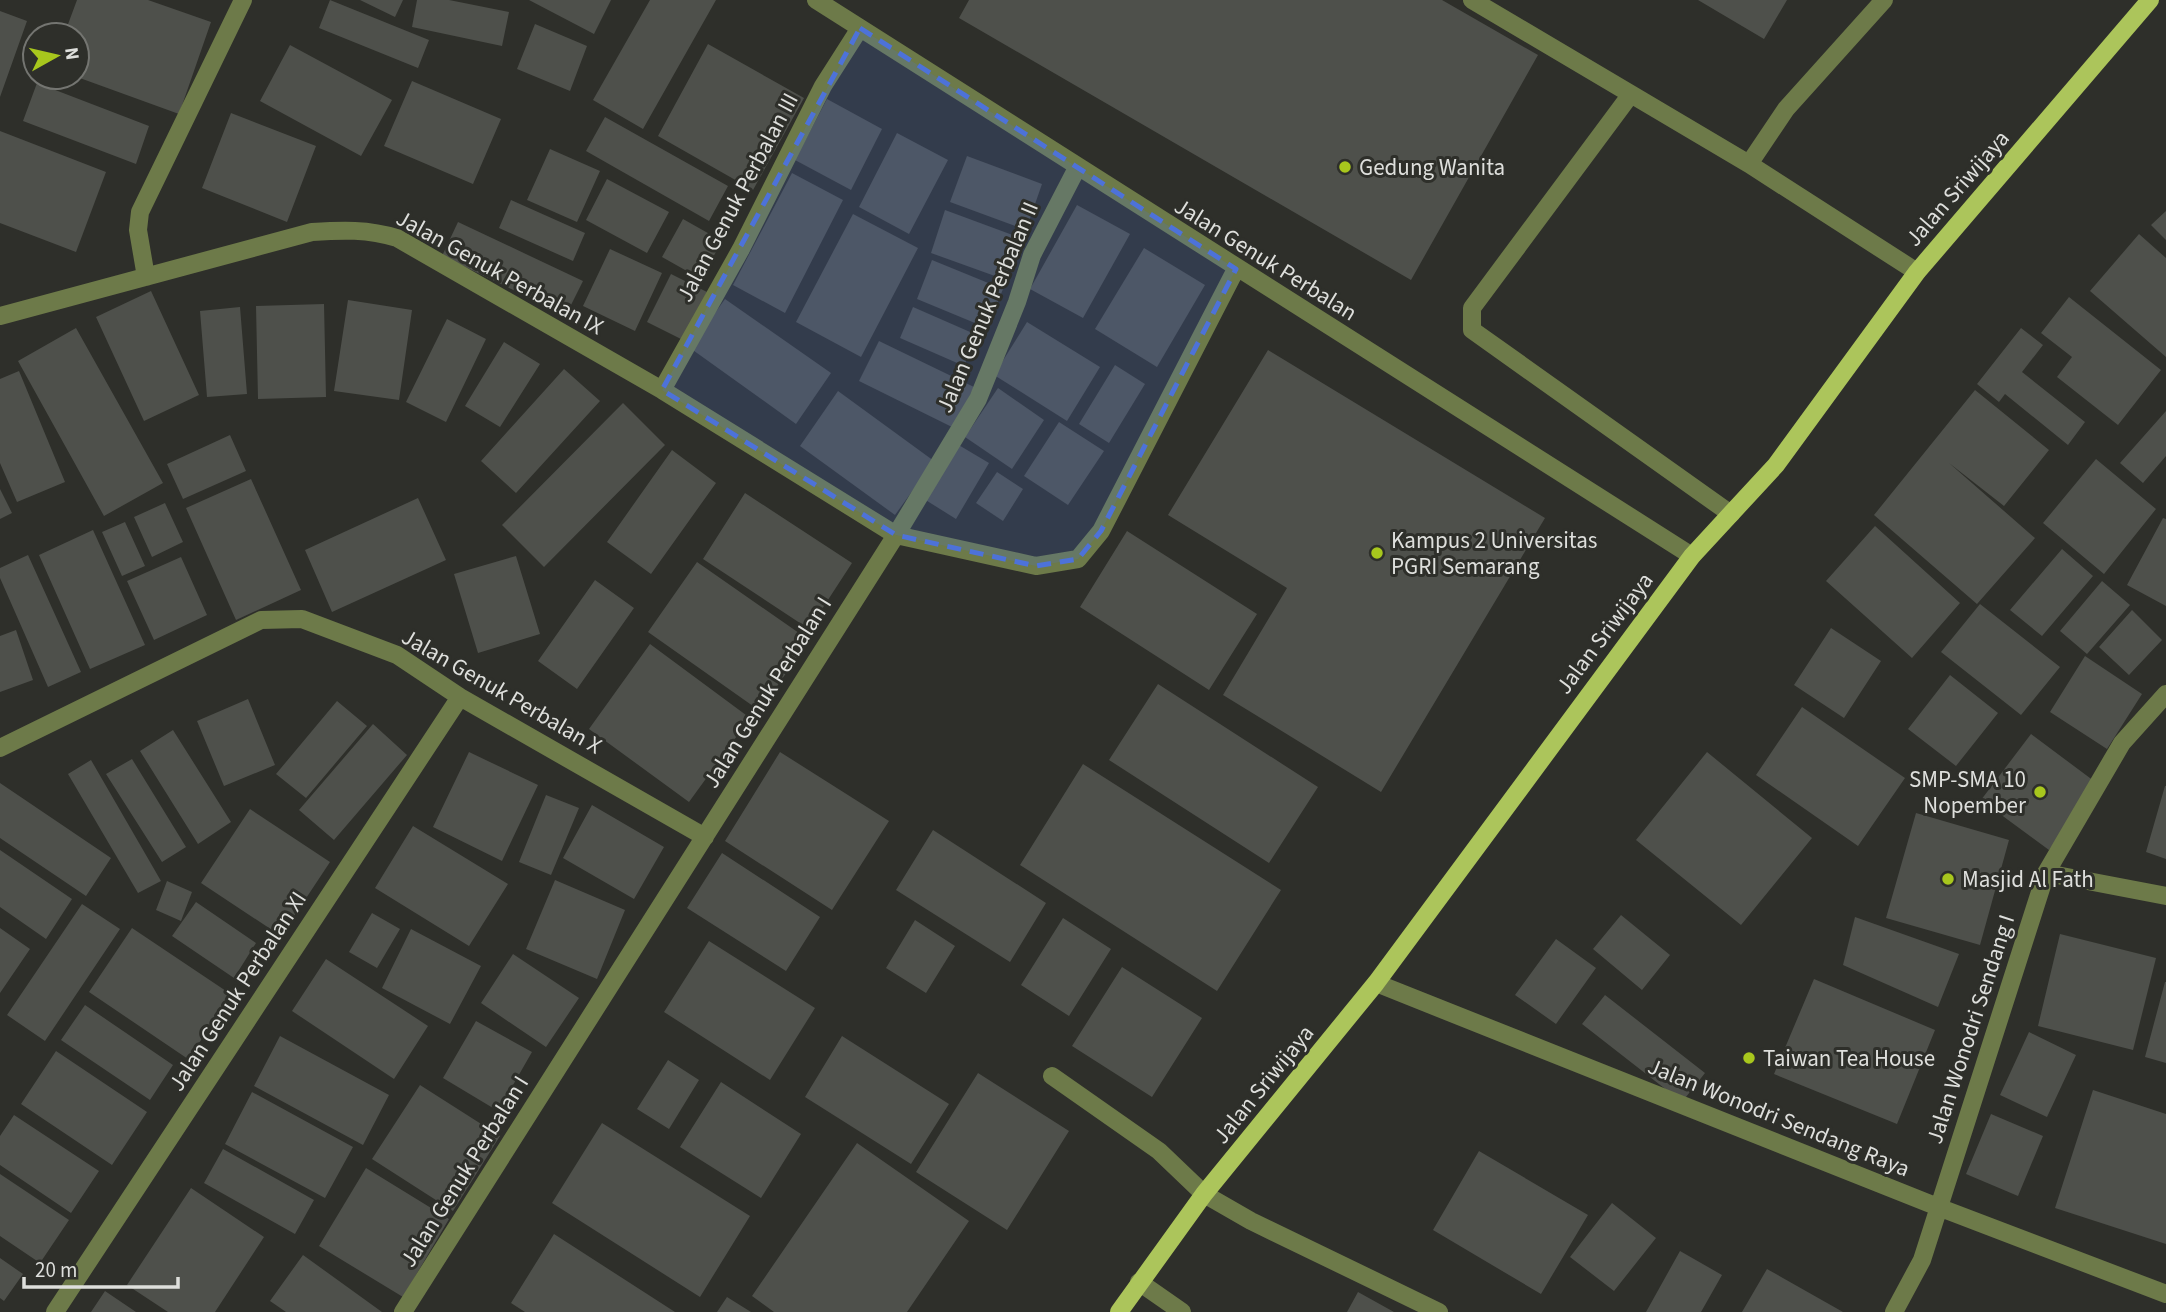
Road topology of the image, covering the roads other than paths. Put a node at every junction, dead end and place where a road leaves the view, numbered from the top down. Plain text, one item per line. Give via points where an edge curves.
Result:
1 (243, 0) edge
2 (816, 0) edge
3 (1472, 0) edge
4 (1884, 0) edge
5 (2150, 0) edge
6 (859, 28) junction
7 (1631, 94) junction
8 (1749, 164) junction
9 (1077, 168) junction
10 (1236, 269) junction
11 (144, 270) junction
12 (1917, 272) junction
13 (0, 316) edge
14 (662, 390) junction
15 (1731, 514) junction
16 (896, 535) junction
17 (1692, 556) junction
18 (2166, 694) edge
19 (460, 697) junction
20 (0, 748) edge
21 (705, 837) junction
22 (2046, 873) junction
23 (2166, 896) edge
24 (1376, 983) junction
25 (1052, 1076) dead end
26 (1205, 1194) junction
27 (1938, 1207) junction
28 (1139, 1282) junction
29 (2166, 1294) edge
30 (1118, 1309) edge
31 (55, 1312) edge
32 (403, 1312) edge
33 (1182, 1312) edge
34 (1439, 1312) edge
35 (1894, 1312) edge

1 - 11 street via 140,212
2 - 6 street, Jalan Genuk Perbalan
3 - 7 street
4 - 8 street via 1786,109
5 - 12 main road, Jalan Sriwijaya
6 - 9 street, Jalan Genuk Perbalan
6 - 14 street, Jalan Genuk Perbalan III via 817,97 741,249
7 - 8 street
7 - 15 street via 1472,308 1472,330
8 - 12 street
9 - 10 street, Jalan Genuk Perbalan
9 - 16 street, Jalan Genuk Perbalan II via 1032,255 978,399
10 - 16 street via 1101,531 1078,559 1036,566
10 - 17 street, Jalan Genuk Perbalan
11 - 13 street, Jalan Genuk Perbalan IX
11 - 14 street, Jalan Genuk Perbalan IX via 312,232 379,233 397,238
12 - 15 main road, Jalan Sriwijaya via 1776,465
14 - 16 street, Jalan Genuk Perbalan IX
15 - 17 main road, Jalan Sriwijaya
16 - 21 street, Jalan Genuk Perbalan I
17 - 24 main road, Jalan Sriwijaya
18 - 22 street, Jalan Wonodri Sendang I via 2122,743
19 - 20 street, Jalan Genuk Perbalan X via 397,655 302,619 261,620
19 - 21 street, Jalan Genuk Perbalan X
19 - 31 street, Jalan Genuk Perbalan XI
21 - 32 street, Jalan Genuk Perbalan I
22 - 23 street
22 - 27 street, Jalan Wonodri Sendang I
24 - 26 main road, Jalan Sriwijaya
24 - 27 street, Jalan Wonodri Sendang Raya
25 - 26 street via 1159,1151
26 - 28 main road, Jalan Sriwijaya
26 - 34 street
27 - 29 street, Jalan Wonodri Sendang Raya
27 - 35 street, Jalan Wonodri Sendang I via 1922,1260
28 - 30 main road, Jalan Sriwijaya
28 - 33 street

